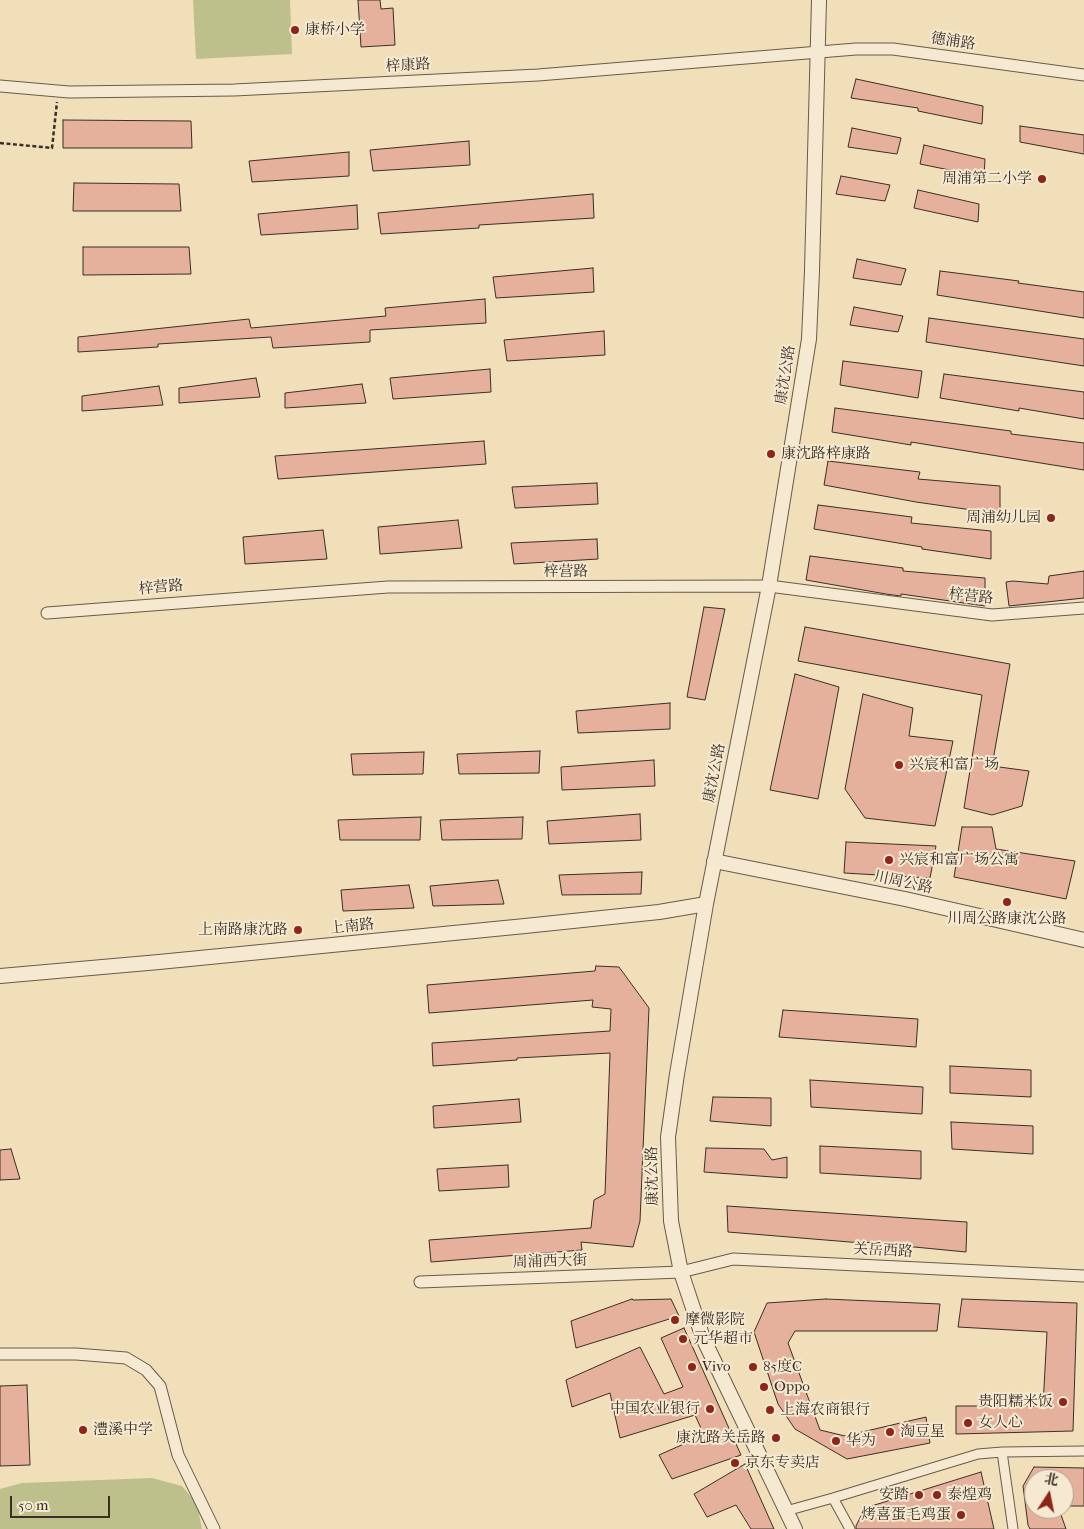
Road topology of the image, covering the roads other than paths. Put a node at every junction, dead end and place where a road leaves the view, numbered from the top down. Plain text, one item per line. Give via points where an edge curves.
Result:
1 (819, 0) edge
2 (817, 53) junction
3 (1084, 75) edge
4 (0, 86) edge
5 (769, 586) junction
6 (1084, 608) edge
7 (47, 613) dead end
8 (714, 861) junction
9 (706, 904) junction
10 (1084, 940) edge
11 (0, 976) edge
12 (681, 1272) junction
13 (1084, 1276) edge
14 (420, 1282) dead end
15 (0, 1354) edge
16 (1002, 1452) junction
17 (1084, 1452) edge
18 (833, 1498) junction
19 (786, 1511) junction
20 (214, 1529) edge
21 (795, 1529) edge
22 (850, 1529) edge
23 (1013, 1529) edge

1 - 2 street, 康沈公路
2 - 3 street, 德浦路 via 893,49
2 - 4 street, 梓康路 via 528,75 234,90 58,91
2 - 5 street, 康沈公路 via 809,339
5 - 6 street, 梓营路 via 992,615
5 - 7 street, 梓营路 via 388,587
5 - 8 street, 康沈公路
8 - 9 street, 康沈公路
8 - 10 street, 川周公路 via 906,899
9 - 11 street, 上南路 via 525,926
9 - 12 street, 康沈公路 via 668,1138 671,1221
12 - 13 street, 关岳西路 via 733,1259
12 - 14 street, 周浦西大街
12 - 19 street, 康沈公路 via 703,1338
15 - 20 street via 126,1358 146,1370 160,1386 178,1455
16 - 17 street
16 - 18 street via 978,1454
16 - 23 street
18 - 19 street
18 - 22 street
19 - 21 street, 康沈公路

